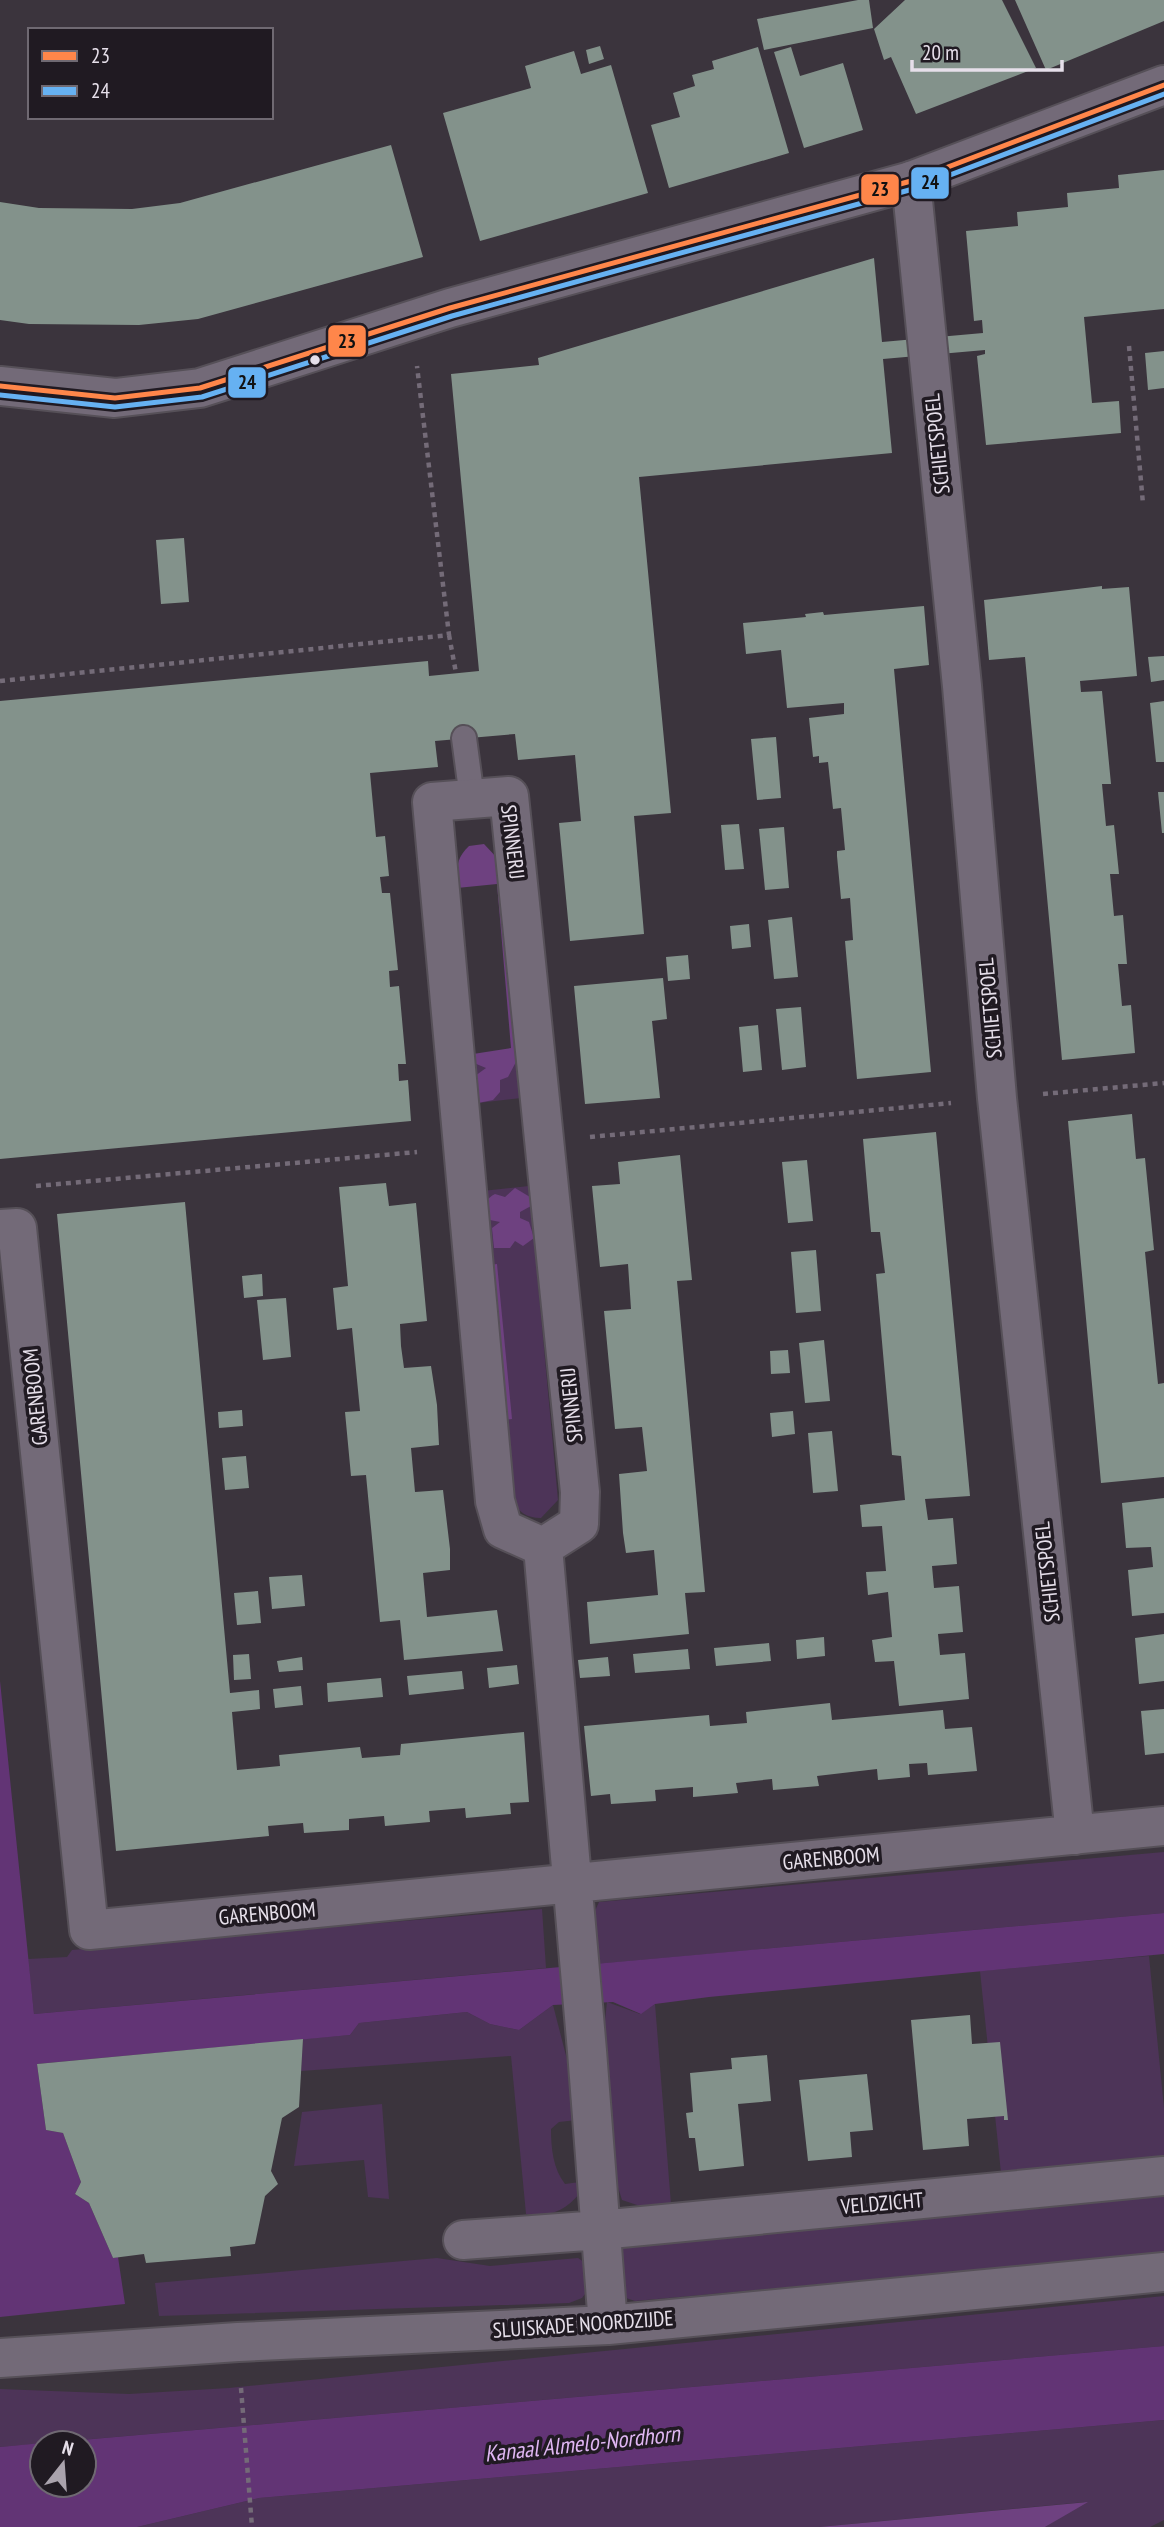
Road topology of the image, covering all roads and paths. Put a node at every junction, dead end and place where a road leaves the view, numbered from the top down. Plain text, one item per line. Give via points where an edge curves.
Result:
1 (1164, 85) edge
2 (911, 181) junction
3 (411, 320) junction
4 (1129, 346) dead end
5 (0, 386) edge
6 (1143, 504) dead end
7 (449, 635) junction
8 (457, 673) dead end
9 (0, 681) edge
10 (464, 738) dead end
11 (472, 798) junction
12 (0, 1229) edge
13 (542, 1547) junction
14 (1164, 1826) edge
15 (1075, 1835) junction
16 (571, 1883) junction
17 (1164, 2176) edge
18 (600, 2230) junction
19 (463, 2240) dead end
20 (1164, 2272) edge
21 (608, 2325) junction
22 (0, 2358) edge
23 (242, 2398) dead end
24 (252, 2527) edge

1 - 2 street
2 - 3 street
2 - 15 street, SCHIETSPOEL via 962,686 997,1098
3 - 5 street via 200,388 115,398
3 - 7 path
4 - 6 path
7 - 8 path
7 - 9 path
10 - 11 lane
11 - 13 street, SPINNERIJ via 509,796 580,1492 579,1524
11 - 13 street, SPINNERIJ via 432,802 462,1148 495,1501 503,1529
12 - 16 street, GARENBOOM via 17,1228 89,1930
13 - 16 street
14 - 15 street, GARENBOOM
15 - 16 street, GARENBOOM
16 - 18 street
17 - 18 street, VELDZICHT
18 - 19 street, VELDZICHT
18 - 21 street
20 - 21 street, SLUISKADE NOORDZIJDE
21 - 22 street, SLUISKADE NOORDZIJDE
23 - 24 path

